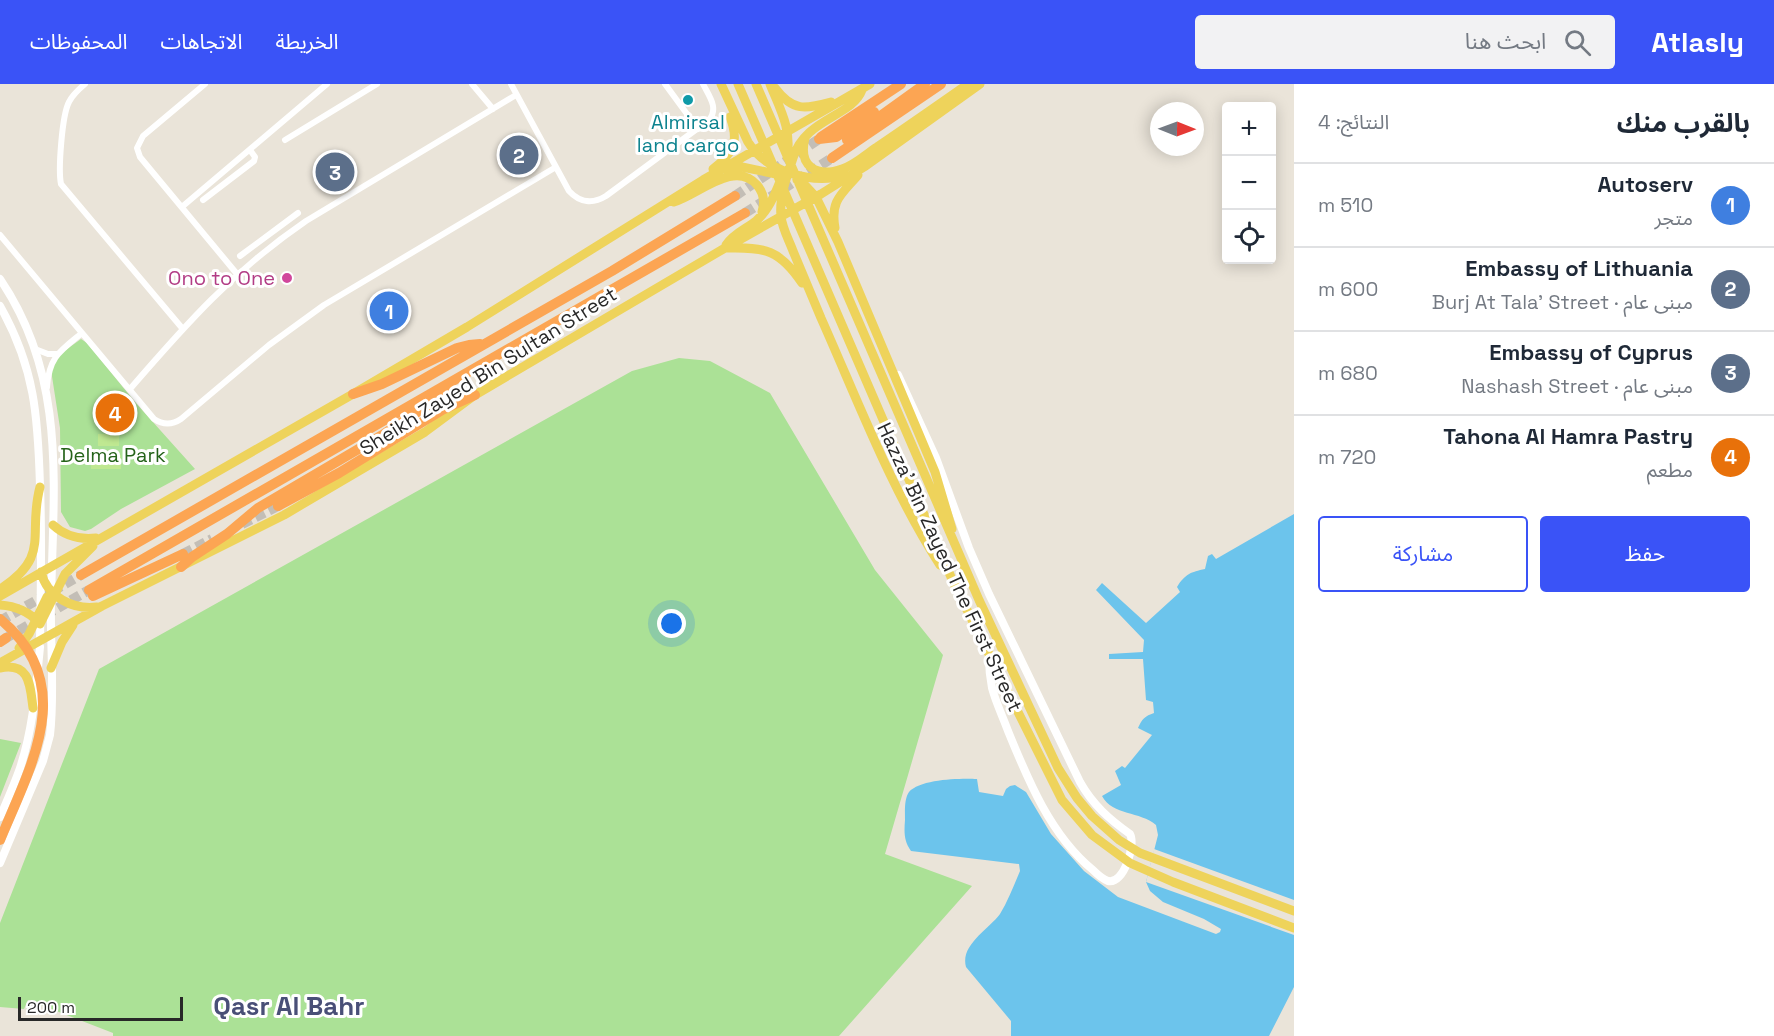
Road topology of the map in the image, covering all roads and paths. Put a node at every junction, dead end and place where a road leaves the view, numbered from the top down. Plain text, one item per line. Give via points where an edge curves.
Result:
1 (85, 84) edge
2 (206, 84) edge
3 (327, 84) edge
4 (378, 84) edge
5 (472, 84) edge
6 (511, 84) edge
7 (665, 84) edge
8 (703, 84) edge
9 (720, 84) edge
10 (738, 84) edge
11 (756, 84) edge
12 (772, 84) edge
13 (901, 84) edge
14 (915, 84) edge
15 (925, 84) edge
16 (941, 84) edge
17 (968, 84) edge
18 (980, 84) edge
19 (867, 86) edge
20 (365, 87) edge
21 (516, 95) junction
22 (842, 101) junction
23 (777, 102) junction
24 (493, 109) junction
25 (737, 120) junction
26 (698, 129) junction
27 (788, 131) junction
28 (805, 136) junction
29 (285, 140) dead end
30 (250, 150) junction
31 (753, 151) junction
32 (556, 167) junction
33 (864, 167) junction
34 (786, 173) junction
35 (216, 179) junction
36 (703, 180) junction
37 (220, 187) junction
38 (735, 196) tunnel mouth
39 (816, 197) junction
40 (203, 200) dead end
41 (665, 204) junction
42 (183, 206) junction
43 (298, 213) dead end
44 (746, 213) tunnel mouth
45 (781, 217) junction
46 (758, 220) junction
47 (0, 235) edge
48 (268, 235) junction
49 (789, 240) junction
50 (838, 242) junction
51 (274, 243) junction
52 (725, 248) junction
53 (240, 256) dead end
54 (237, 274) junction
55 (0, 279) edge
56 (814, 302) junction
57 (0, 306) edge
58 (182, 328) junction
59 (82, 333) junction
60 (483, 345) junction
61 (35, 349) junction
62 (57, 354) junction
63 (890, 361) junction
64 (455, 380) junction
65 (130, 389) junction
66 (46, 390) junction
67 (353, 394) junction
68 (476, 395) junction
69 (40, 487) junction
70 (278, 506) tunnel mouth
71 (53, 525) junction
72 (101, 537) junction
73 (955, 546) junction
74 (183, 554) tunnel mouth
75 (52, 565) junction
76 (181, 567) junction
77 (41, 572) junction
78 (81, 575) tunnel mouth
79 (954, 584) junction
80 (0, 589) edge
81 (0, 596) edge
82 (52, 596) junction
83 (0, 604) edge
84 (102, 606) junction
85 (41, 609) junction
86 (0, 619) edge
87 (76, 621) junction
88 (38, 622) junction
89 (50, 635) junction
90 (40, 644) junction
91 (14, 655) junction
92 (989, 657) junction
93 (0, 663) edge
94 (0, 668) edge
95 (51, 668) junction
96 (33, 708) junction
97 (0, 817) edge
98 (0, 840) edge
99 (0, 863) edge
100 (1294, 911) edge
101 (1294, 928) edge

1 - 58 street via 70,99 65,111 62,184
2 - 42 street via 143,136 137,148 140,157
3 - 30 street
4 - 20 street
5 - 24 street
6 - 21 street
7 - 26 street
8 - 26 street via 714,113
9 - 25 main road
9 - 36 main road via 734,126 735,142 726,158
10 - 79 main road, Hazza' Bin Zayed The First Street
11 - 73 main road, Hazza' Bin Zayed The First Street
12 - 22 main road via 788,102 800,108
12 - 23 main road
13 - 14 highway via 819,139 839,135
15 - 16 highway via 840,145 832,158
17 - 28 main road via 841,169 820,171 810,167 803,158
18 - 33 main road, Sheikh Zayed Bin Sultan Street
19 - 22 main road
19 - 28 main road via 854,102
20 - 29 street
21 - 24 street
21 - 32 street
22 - 27 main road
23 - 25 main road via 775,116 764,126 750,127
23 - 27 main road
24 - 51 street
25 - 31 main road
26 - 32 street via 594,201 574,196
27 - 31 main road
27 - 34 main road
28 - 34 main road
30 - 35 street
30 - 37 street via 254,161
31 - 34 main road
31 - 36 main road
32 - 65 street via 324,305 177,421 158,421
33 - 34 main road via 828,179
33 - 39 main road, Sheikh Zayed Bin Sultan Street
33 - 50 main road via 835,202
34 - 36 main road via 737,167
34 - 39 main road
34 - 45 main road
34 - 46 main road
35 - 37 street
35 - 42 street
36 - 41 main road
37 - 40 street
38 - 60 highway, Sheikh Zayed Bin Sultan Street
39 - 45 main road, Sheikh Zayed Bin Sultan Street
39 - 50 main road
41 - 46 main road via 727,176 740,175 755,182 763,194
41 - 67 main road
42 - 54 street
43 - 48 street
44 - 64 highway, Sheikh Zayed Bin Sultan Street
45 - 49 main road
45 - 52 main road, Sheikh Zayed Bin Sultan Street
46 - 52 main road via 734,236
47 - 59 street
48 - 51 street
48 - 53 street
49 - 50 main road via 796,229 813,224
49 - 56 main road
50 - 63 main road
51 - 54 street
52 - 56 main road via 757,248 778,256 791,267
52 - 68 main road, Sheikh Zayed Bin Sultan Street
54 - 58 street
55 - 61 street
56 - 79 main road via 898,488
57 - 69 street via 17,340 34,393
58 - 65 street
59 - 62 street
59 - 65 street
60 - 67 highway via 457,348
60 - 78 highway, Sheikh Zayed Bin Sultan Street
61 - 62 street
61 - 66 street
62 - 66 street via 48,372
63 - 73 main road via 935,472
63 - 92 street via 936,458 988,594 1080,782 1102,813 1132,838 1119,879 1103,878 1060,836 1009,732 992,686
64 - 74 highway, Sheikh Zayed Bin Sultan Street via 91,593
64 - 76 highway via 431,403 258,508
66 - 71 street via 52,433
67 - 72 main road
68 - 70 highway via 442,410
68 - 76 main road, Sheikh Zayed Bin Sultan Street via 437,424 339,484
69 - 77 street
69 - 80 main road via 30,562 17,578
71 - 72 main road via 77,538
71 - 75 street
72 - 75 main road
72 - 82 main road via 69,568
73 - 100 main road, Hazza' Bin Zayed The First Street via 1053,757 1084,807 1130,847
75 - 77 main road
75 - 82 street
76 - 84 main road, Sheikh Zayed Bin Sultan Street
77 - 81 main road
77 - 82 main road
77 - 85 street
79 - 92 main road, Hazza' Bin Zayed The First Street
82 - 84 main road via 76,607
82 - 85 main road
82 - 88 main road
82 - 89 street
83 - 88 main road via 19,609
84 - 87 main road, Sheikh Zayed Bin Sultan Street
85 - 88 main road
86 - 98 highway via 30,654 43,699 39,743
87 - 89 main road, Sheikh Zayed Bin Sultan Street
87 - 95 main road
88 - 89 main road
88 - 90 street
88 - 91 main road
89 - 90 main road, Sheikh Zayed Bin Sultan Street
89 - 95 street
90 - 91 main road, Sheikh Zayed Bin Sultan Street
90 - 96 street
91 - 93 main road, Sheikh Zayed Bin Sultan Street
92 - 101 main road, Hazza' Bin Zayed The First Street via 1062,800 1100,843 1152,874
94 - 96 main road via 15,667 24,672 31,687
95 - 99 street via 51,726 46,752
96 - 97 street via 20,770

